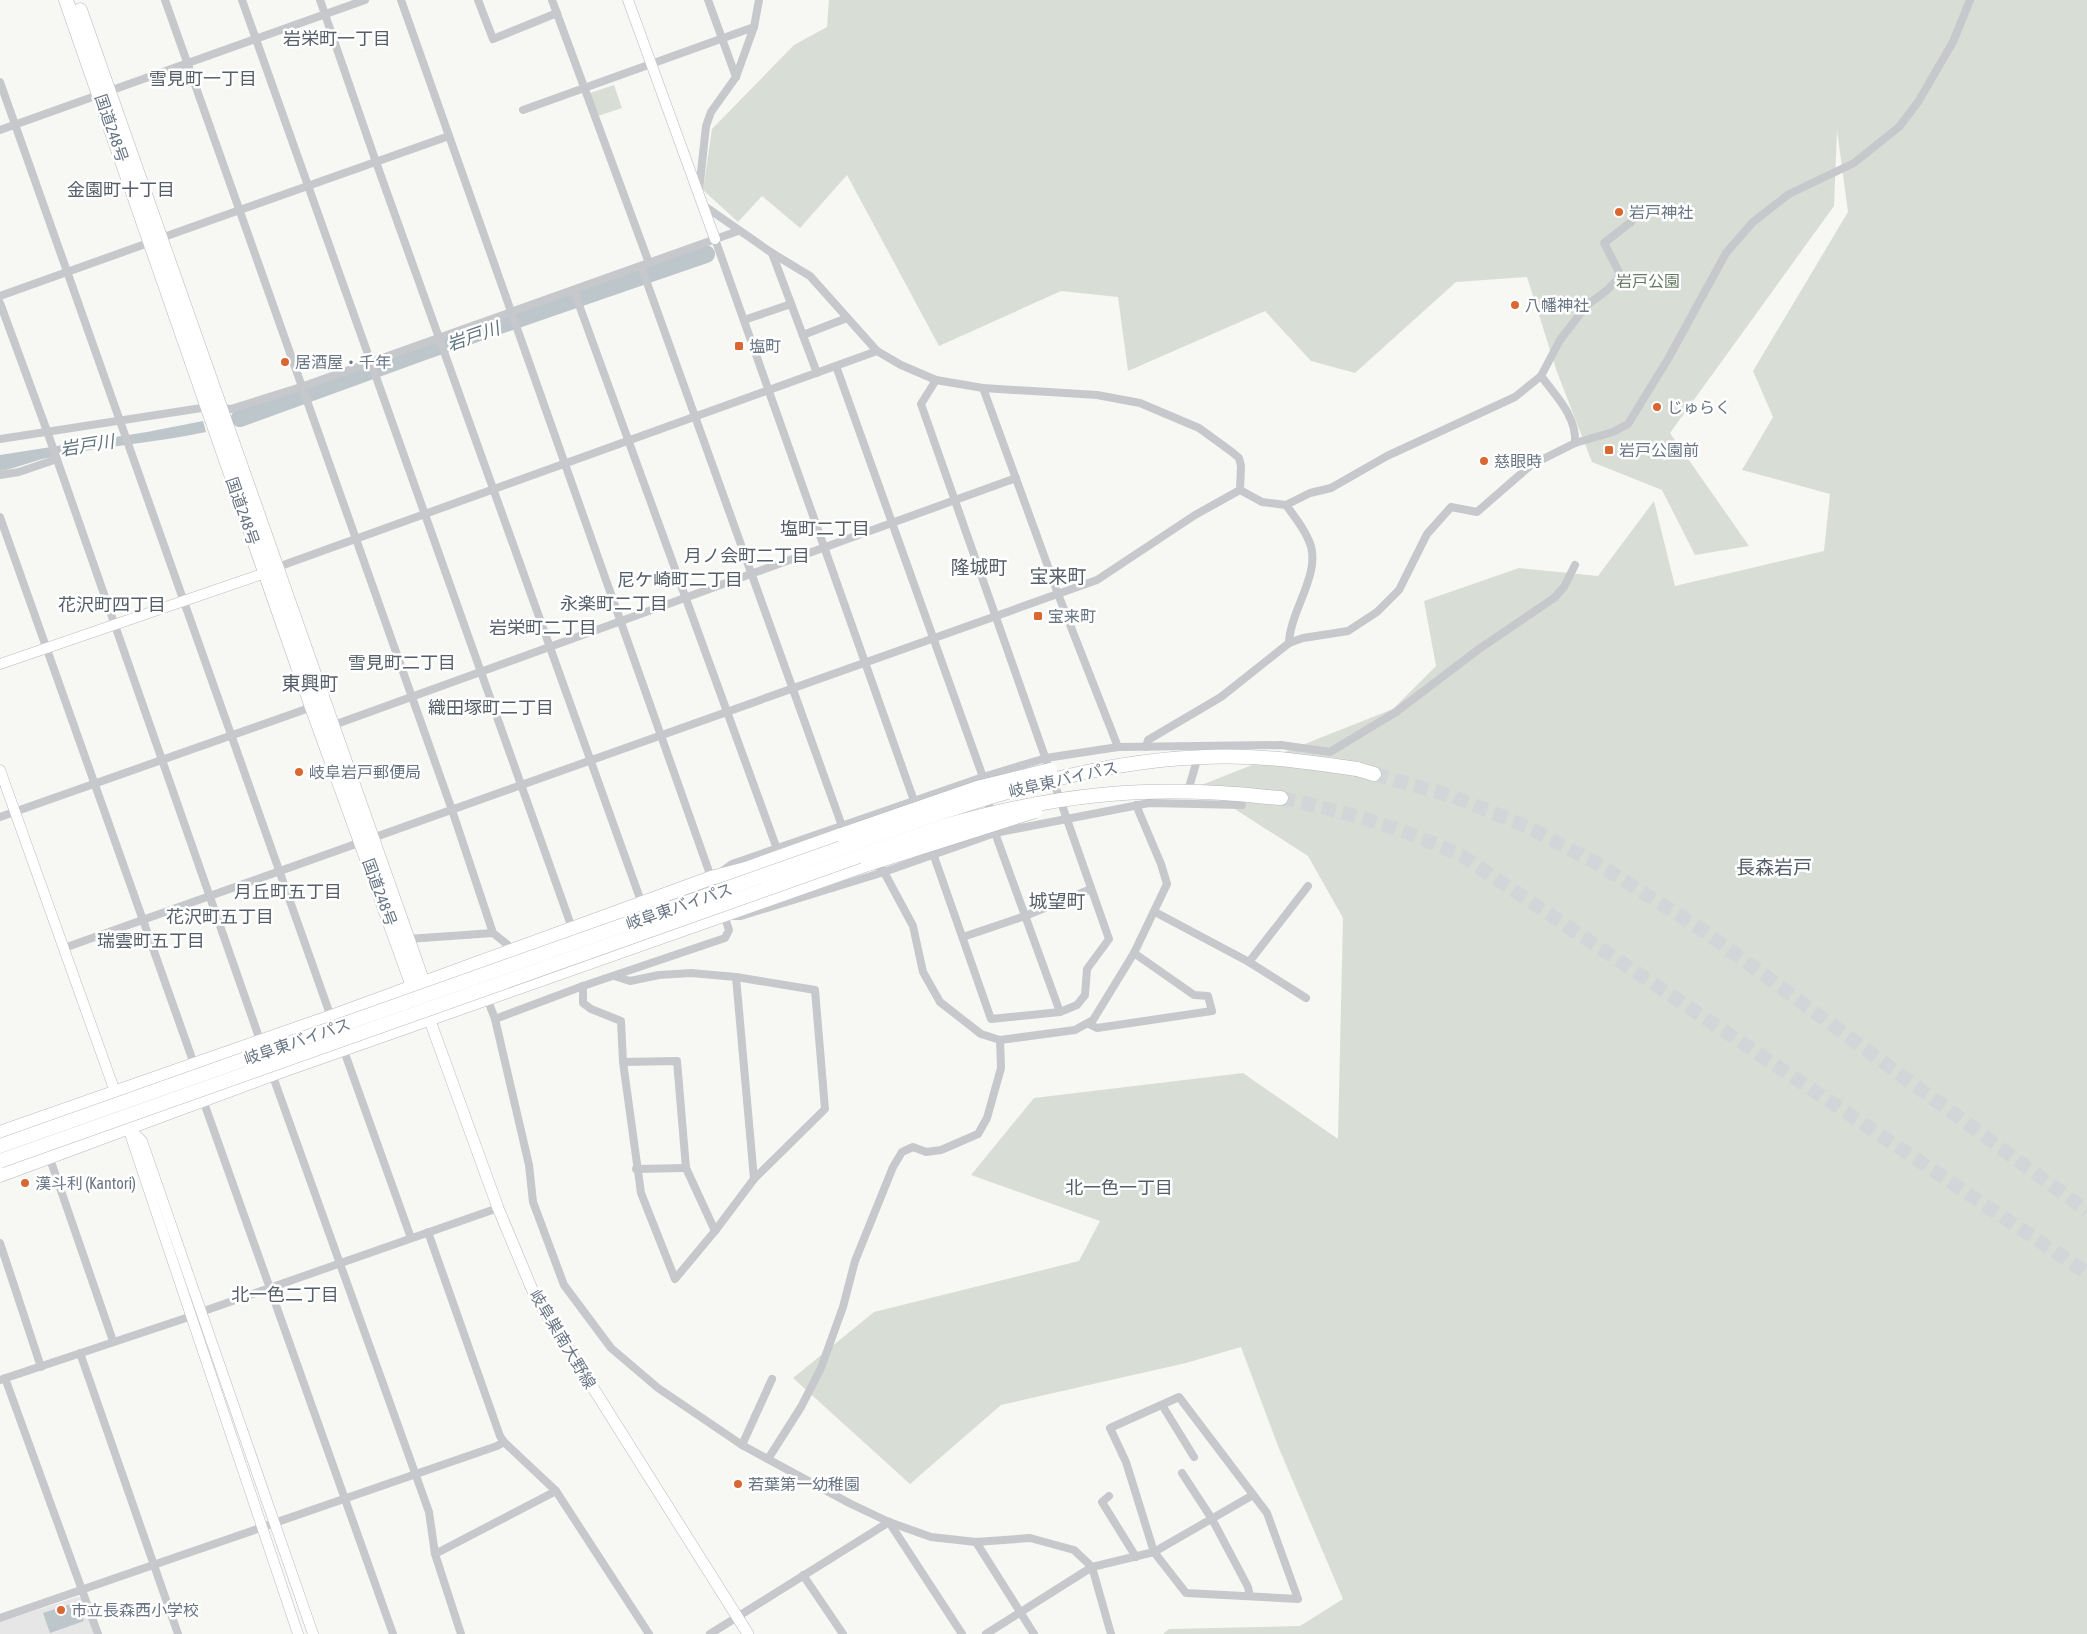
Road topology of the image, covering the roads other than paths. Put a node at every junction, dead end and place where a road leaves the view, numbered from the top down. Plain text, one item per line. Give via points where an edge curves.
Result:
1 (66, 0) edge
2 (76, 0) edge
3 (165, 0) edge
4 (242, 0) edge
5 (320, 0) edge
6 (366, 0) edge
7 (401, 0) edge
8 (478, 0) edge
9 (552, 0) edge
10 (628, 0) edge
11 (708, 0) edge
12 (759, 0) edge
13 (1970, 0) edge
14 (557, 13) junction
15 (325, 14) junction
16 (754, 27) junction
17 (256, 39) junction
18 (722, 39) junction
19 (187, 63) junction
20 (651, 64) junction
21 (736, 77) junction
22 (0, 82) edge
23 (585, 88) junction
24 (105, 92) junction
25 (523, 110) dead end
26 (15, 124) junction
27 (0, 130) edge
28 (449, 136) junction
29 (376, 162) junction
30 (308, 186) junction
31 (698, 193) junction
32 (703, 205) junction
33 (239, 211) junction
34 (1631, 222) dead end
35 (738, 230) junction
36 (716, 239) junction
37 (156, 240) junction
38 (772, 253) junction
39 (643, 265) junction
40 (68, 272) junction
41 (574, 291) junction
42 (0, 296) edge
43 (0, 302) edge
44 (791, 304) junction
45 (511, 312) junction
46 (847, 318) junction
47 (744, 320) junction
48 (803, 335) junction
49 (439, 338) junction
50 (877, 351) junction
51 (371, 362) junction
52 (836, 366) junction
53 (817, 373) junction
54 (1541, 376) junction
55 (936, 380) junction
56 (301, 387) junction
57 (983, 388) junction
58 (769, 390) junction
59 (214, 408) junction
60 (695, 417) junction
61 (121, 421) junction
62 (47, 431) junction
63 (0, 439) edge
64 (629, 441) junction
65 (1575, 443) junction
66 (56, 458) junction
67 (565, 464) junction
68 (0, 475) edge
69 (1016, 478) junction
70 (494, 490) junction
71 (1240, 490) junction
72 (954, 501) junction
73 (1286, 505) junction
74 (425, 515) junction
75 (0, 517) edge
76 (892, 523) junction
77 (356, 540) junction
78 (825, 548) junction
79 (1574, 565) dead end
80 (270, 570) junction
81 (752, 574) junction
82 (1058, 594) junction
83 (686, 598) junction
84 (185, 600) junction
85 (994, 616) junction
86 (621, 622) junction
87 (113, 625) junction
88 (934, 639) junction
89 (1289, 643) junction
90 (550, 647) junction
91 (46, 648) junction
92 (865, 663) junction
93 (0, 664) edge
94 (481, 672) junction
95 (793, 689) junction
96 (412, 697) junction
97 (312, 707) junction
98 (727, 712) junction
99 (331, 726) junction
100 (230, 736) junction
101 (661, 736) junction
102 (1201, 746) junction
103 (1118, 747) junction
104 (1146, 747) junction
105 (1046, 758) junction
106 (161, 760) junction
107 (591, 760) junction
108 (1130, 764) junction
109 (0, 770) edge
110 (1374, 774) tunnel mouth
111 (983, 777) junction
112 (94, 783) junction
113 (521, 785) junction
114 (1098, 793) junction
115 (1274, 798) tunnel mouth
116 (914, 801) junction
117 (1185, 803) junction
118 (1136, 805) junction
119 (1242, 805) dead end
120 (452, 810) junction
121 (14, 811) junction
122 (0, 817) edge
123 (1067, 820) junction
124 (842, 830) junction
125 (996, 833) junction
126 (367, 840) junction
127 (777, 849) junction
128 (934, 855) junction
129 (280, 871) junction
130 (884, 872) junction
131 (711, 878) junction
132 (1308, 886) dead end
133 (1091, 889) junction
134 (209, 896) junction
135 (642, 904) junction
136 (1155, 912) junction
137 (724, 915) junction
138 (1025, 916) junction
139 (143, 920) junction
140 (572, 928) junction
141 (494, 933) junction
142 (962, 937) junction
143 (408, 939) junction
144 (64, 948) junction
145 (513, 949) junction
146 (1134, 953) junction
147 (1249, 962) junction
148 (613, 976) junction
149 (736, 977) junction
150 (418, 984) junction
151 (583, 986) junction
152 (487, 998) junction
153 (1306, 998) dead end
154 (1060, 1012) junction
155 (332, 1017) junction
156 (429, 1018) junction
157 (495, 1019) junction
158 (1089, 1024) junction
159 (1000, 1040) junction
160 (260, 1041) junction
161 (344, 1048) junction
162 (623, 1062) junction
163 (194, 1064) junction
164 (272, 1074) junction
165 (116, 1092) junction
166 (203, 1100) junction
167 (128, 1128) junction
168 (0, 1133) edge
169 (0, 1146) edge
170 (49, 1156) junction
171 (0, 1161) edge
172 (686, 1168) junction
173 (636, 1169) junction
174 (0, 1175) edge
175 (754, 1179) junction
176 (498, 1208) junction
177 (715, 1231) junction
178 (428, 1232) junction
179 (411, 1238) junction
180 (0, 1243) edge
181 (338, 1263) junction
182 (271, 1289) junction
183 (197, 1314) junction
184 (113, 1341) junction
185 (80, 1353) junction
186 (42, 1367) junction
187 (3, 1379) edge
188 (772, 1379) dead end
189 (1162, 1405) junction
190 (504, 1442) junction
191 (742, 1445) junction
192 (1194, 1457) dead end
193 (768, 1459) junction
194 (416, 1473) junction
195 (1182, 1473) dead end
196 (556, 1491) junction
197 (1253, 1495) junction
198 (1109, 1496) dead end
199 (345, 1498) junction
200 (1212, 1519) junction
201 (889, 1522) junction
202 (275, 1523) junction
203 (261, 1528) junction
204 (976, 1542) junction
205 (1154, 1552) junction
206 (435, 1554) junction
207 (1136, 1557) junction
208 (153, 1564) junction
209 (1092, 1567) junction
210 (803, 1575) junction
211 (82, 1589) junction
212 (1250, 1596) junction
213 (1020, 1613) junction
214 (737, 1617) junction
215 (0, 1618) edge
216 (98, 1634) edge
217 (178, 1634) edge
218 (298, 1634) edge
219 (313, 1634) edge
220 (393, 1634) edge
221 (461, 1634) edge
222 (649, 1634) edge
223 (710, 1634) edge
224 (748, 1634) edge
225 (843, 1634) edge
226 (962, 1634) edge
227 (986, 1634) edge
228 (1034, 1634) edge
229 (1111, 1634) edge

1 - 24 highway, 国道248号
2 - 24 highway, 国道248号
3 - 19 street
4 - 17 street
5 - 15 street
6 - 15 street
7 - 28 street
8 - 14 street via 493,39
9 - 14 street
10 - 20 street
11 - 18 street
12 - 16 street
13 - 65 street via 1954,42 1899,127 1854,163 1789,194 1753,222 1726,253 1628,424
14 - 23 street
15 - 17 street
15 - 29 street
16 - 18 street
16 - 21 street
17 - 19 street
17 - 30 street
18 - 20 street
18 - 21 street
19 - 24 street
19 - 33 street
20 - 23 street
20 - 31 street
21 - 31 street via 711,112 706,126
22 - 26 street
23 - 25 street
23 - 39 street
24 - 26 street
24 - 37 highway, 国道248号
26 - 27 street
26 - 40 street
28 - 29 street
28 - 45 street
29 - 30 street
29 - 49 street
30 - 33 street
30 - 51 street
31 - 32 street
32 - 35 street
32 - 36 street
33 - 37 street
33 - 56 street
34 - 54 street via 1604,243 1619,272 1618,279 1587,305 1560,340
35 - 36 street
35 - 38 street
36 - 39 street
36 - 47 street
37 - 40 street
37 - 59 highway, 国道248号
38 - 44 street
38 - 46 street via 810,276
39 - 41 street
39 - 60 street
40 - 42 street
40 - 61 street
41 - 45 street
41 - 64 street
43 - 62 street
44 - 47 street
44 - 48 street
45 - 49 street
45 - 67 street
46 - 48 street
46 - 50 street
47 - 58 street
48 - 53 street
49 - 51 street
49 - 70 street
50 - 52 street
50 - 55 street
51 - 56 street
51 - 74 street
52 - 53 street
52 - 76 street
53 - 58 street
54 - 65 street via 1576,429
54 - 73 street via 1515,397 1387,456 1331,488 1310,493
55 - 57 street
55 - 72 street via 921,404
56 - 59 street via 231,409
56 - 77 street
57 - 69 street
57 - 71 street via 1097,395 1140,403 1199,428 1239,458
58 - 60 street
58 - 78 street
59 - 61 street
59 - 80 highway, 国道248号
60 - 64 street
60 - 81 street
61 - 62 street
61 - 84 street
62 - 63 street
62 - 66 street
64 - 67 street
64 - 83 street
65 - 89 street via 1531,465 1477,512 1451,507 1427,534 1399,590 1377,612 1348,631
66 - 68 street via 19,472
66 - 87 street
67 - 70 street
67 - 86 street
69 - 72 street
69 - 82 street
70 - 74 street
70 - 90 street
71 - 73 street via 1262,502
71 - 82 street via 1208,506 1097,580
72 - 76 street
72 - 85 street
73 - 89 street via 1310,542 1314,560 1294,616
74 - 77 street
74 - 94 street
75 - 91 street
76 - 78 street
76 - 88 street
77 - 80 street
77 - 96 street
78 - 81 street
78 - 92 street
79 - 102 street via 1564,587 1554,598 1396,712 1330,752 1281,745
80 - 84 street
80 - 97 highway, 国道248号
80 - 99 highway, 国道248号
81 - 83 street
81 - 95 street
82 - 85 street
82 - 103 street
83 - 86 street
83 - 98 street
84 - 87 street
84 - 100 street
85 - 88 street
85 - 105 street
86 - 90 street
86 - 101 street
87 - 91 street
87 - 106 street
88 - 92 street
88 - 111 street
89 - 104 street via 1221,697 1148,740
90 - 94 street
90 - 107 street
91 - 93 street
91 - 112 street
92 - 95 street
92 - 116 street
94 - 96 street
94 - 113 street
95 - 98 street
95 - 124 street
96 - 99 street
96 - 120 street
97 - 100 street
97 - 126 highway, 国道248号
98 - 101 street
98 - 127 street
99 - 126 highway, 国道248号
100 - 106 street
100 - 129 street
101 - 107 street
101 - 131 street
102 - 104 street
102 - 117 street
103 - 104 street
103 - 105 street
105 - 111 street
105 - 123 street
106 - 112 street
106 - 134 street
107 - 113 street
107 - 135 street
108 - 110 highway, 岐阜東バイパス, bridge via 1248,757 1357,769
108 - 124 highway, bridge via 1120,758 1096,760 997,782
108 - 169 highway, 岐阜東バイパス, bridge via 1075,773 994,795
109 - 121 street
111 - 116 street
111 - 125 street
112 - 121 street
112 - 139 street
113 - 120 street
113 - 140 street
114 - 115 highway, 岐阜東バイパス, bridge via 1224,792
114 - 137 highway, bridge via 1084,802 1038,810 868,864
114 - 171 highway, 岐阜東バイパス, bridge via 1023,805 941,827
116 - 124 street
116 - 128 street
117 - 118 street
117 - 119 street
118 - 123 street
118 - 136 street via 1167,884
120 - 126 street
120 - 141 street
121 - 122 street
121 - 144 street
123 - 125 street
123 - 133 street
124 - 127 street
124 - 130 street
124 - 131 highway
125 - 128 street
125 - 138 street
126 - 129 street
126 - 143 highway, 国道248号
126 - 150 highway, 国道248号
127 - 131 street via 732,864
128 - 130 street
128 - 142 street
129 - 134 street
129 - 155 street
130 - 137 street via 741,916
130 - 159 street via 913,926 923,972 940,1002 982,1034
131 - 135 highway
131 - 137 street
132 - 147 street
133 - 138 street
133 - 154 street via 1109,939 1087,969 1085,995 1077,1005
134 - 139 street
134 - 160 street
135 - 140 highway
136 - 146 street
136 - 147 street
137 - 148 street via 729,930 725,938
137 - 152 highway
138 - 142 street
138 - 154 street
139 - 144 street
139 - 163 street
140 - 145 highway
141 - 143 street
141 - 145 street
142 - 154 street via 991,1019
143 - 150 highway, 国道248号
144 - 165 street
145 - 150 highway
146 - 158 street
146 - 158 street via 1194,995 1208,996 1212,1011 1098,1028
147 - 153 street
148 - 149 street via 630,981 691,973
148 - 151 street
149 - 175 street
149 - 175 street via 815,990 825,1109
150 - 155 highway
150 - 156 highway
151 - 157 street
151 - 162 street via 584,1003 621,1021
152 - 156 highway
152 - 157 street
155 - 160 highway
156 - 161 highway
156 - 176 main road, 岐阜巣南大野線
157 - 191 street via 529,1165 534,1202 564,1285 611,1348 658,1388
158 - 159 street via 1075,1030
159 - 193 street via 1001,1068 987,1118 978,1134 941,1150 926,1152 913,1147 902,1152 893,1167 855,1261 821,1368
160 - 163 highway
160 - 164 street
161 - 164 highway
161 - 179 street
162 - 172 street via 677,1061
162 - 173 street
163 - 165 highway
164 - 166 highway
164 - 181 street
165 - 167 street
165 - 168 highway
166 - 167 highway
166 - 182 street
167 - 170 highway
167 - 183 street
170 - 174 highway
170 - 184 street
172 - 173 street
172 - 177 street
173 - 177 street via 645,1208 675,1279
175 - 177 street
176 - 178 street
176 - 214 main road, 岐阜巣南大野線 via 534,1294
178 - 179 street
178 - 190 street
179 - 181 street
180 - 186 street
181 - 182 street
181 - 194 street
182 - 183 street
182 - 199 street
183 - 184 street
183 - 202 street
183 - 203 street
184 - 185 street
185 - 186 street
185 - 208 street
186 - 187 street
187 - 211 street
188 - 191 street
189 - 192 street
189 - 197 street via 1179,1397
189 - 205 street via 1110,1428 1126,1462
190 - 194 street
190 - 196 street
191 - 193 street
193 - 201 street
194 - 199 street
194 - 206 street via 429,1512
195 - 200 street
196 - 206 street
196 - 222 street
197 - 200 street
197 - 212 street via 1267,1513 1298,1598
198 - 207 street via 1102,1502
199 - 202 street
199 - 220 street
200 - 205 street
200 - 212 street
201 - 204 street via 931,1537
201 - 210 street
201 - 226 street
202 - 203 street
202 - 219 street
203 - 208 street
203 - 218 street
204 - 209 street via 1030,1538 1074,1550
204 - 213 street
205 - 207 street
205 - 212 street via 1186,1593
206 - 221 street
207 - 209 street
208 - 211 street
208 - 217 street
209 - 213 street
209 - 229 street
210 - 214 street
210 - 225 street
211 - 215 street
211 - 216 street
213 - 227 street
213 - 228 street
214 - 223 street
214 - 224 main road, 岐阜巣南大野線

